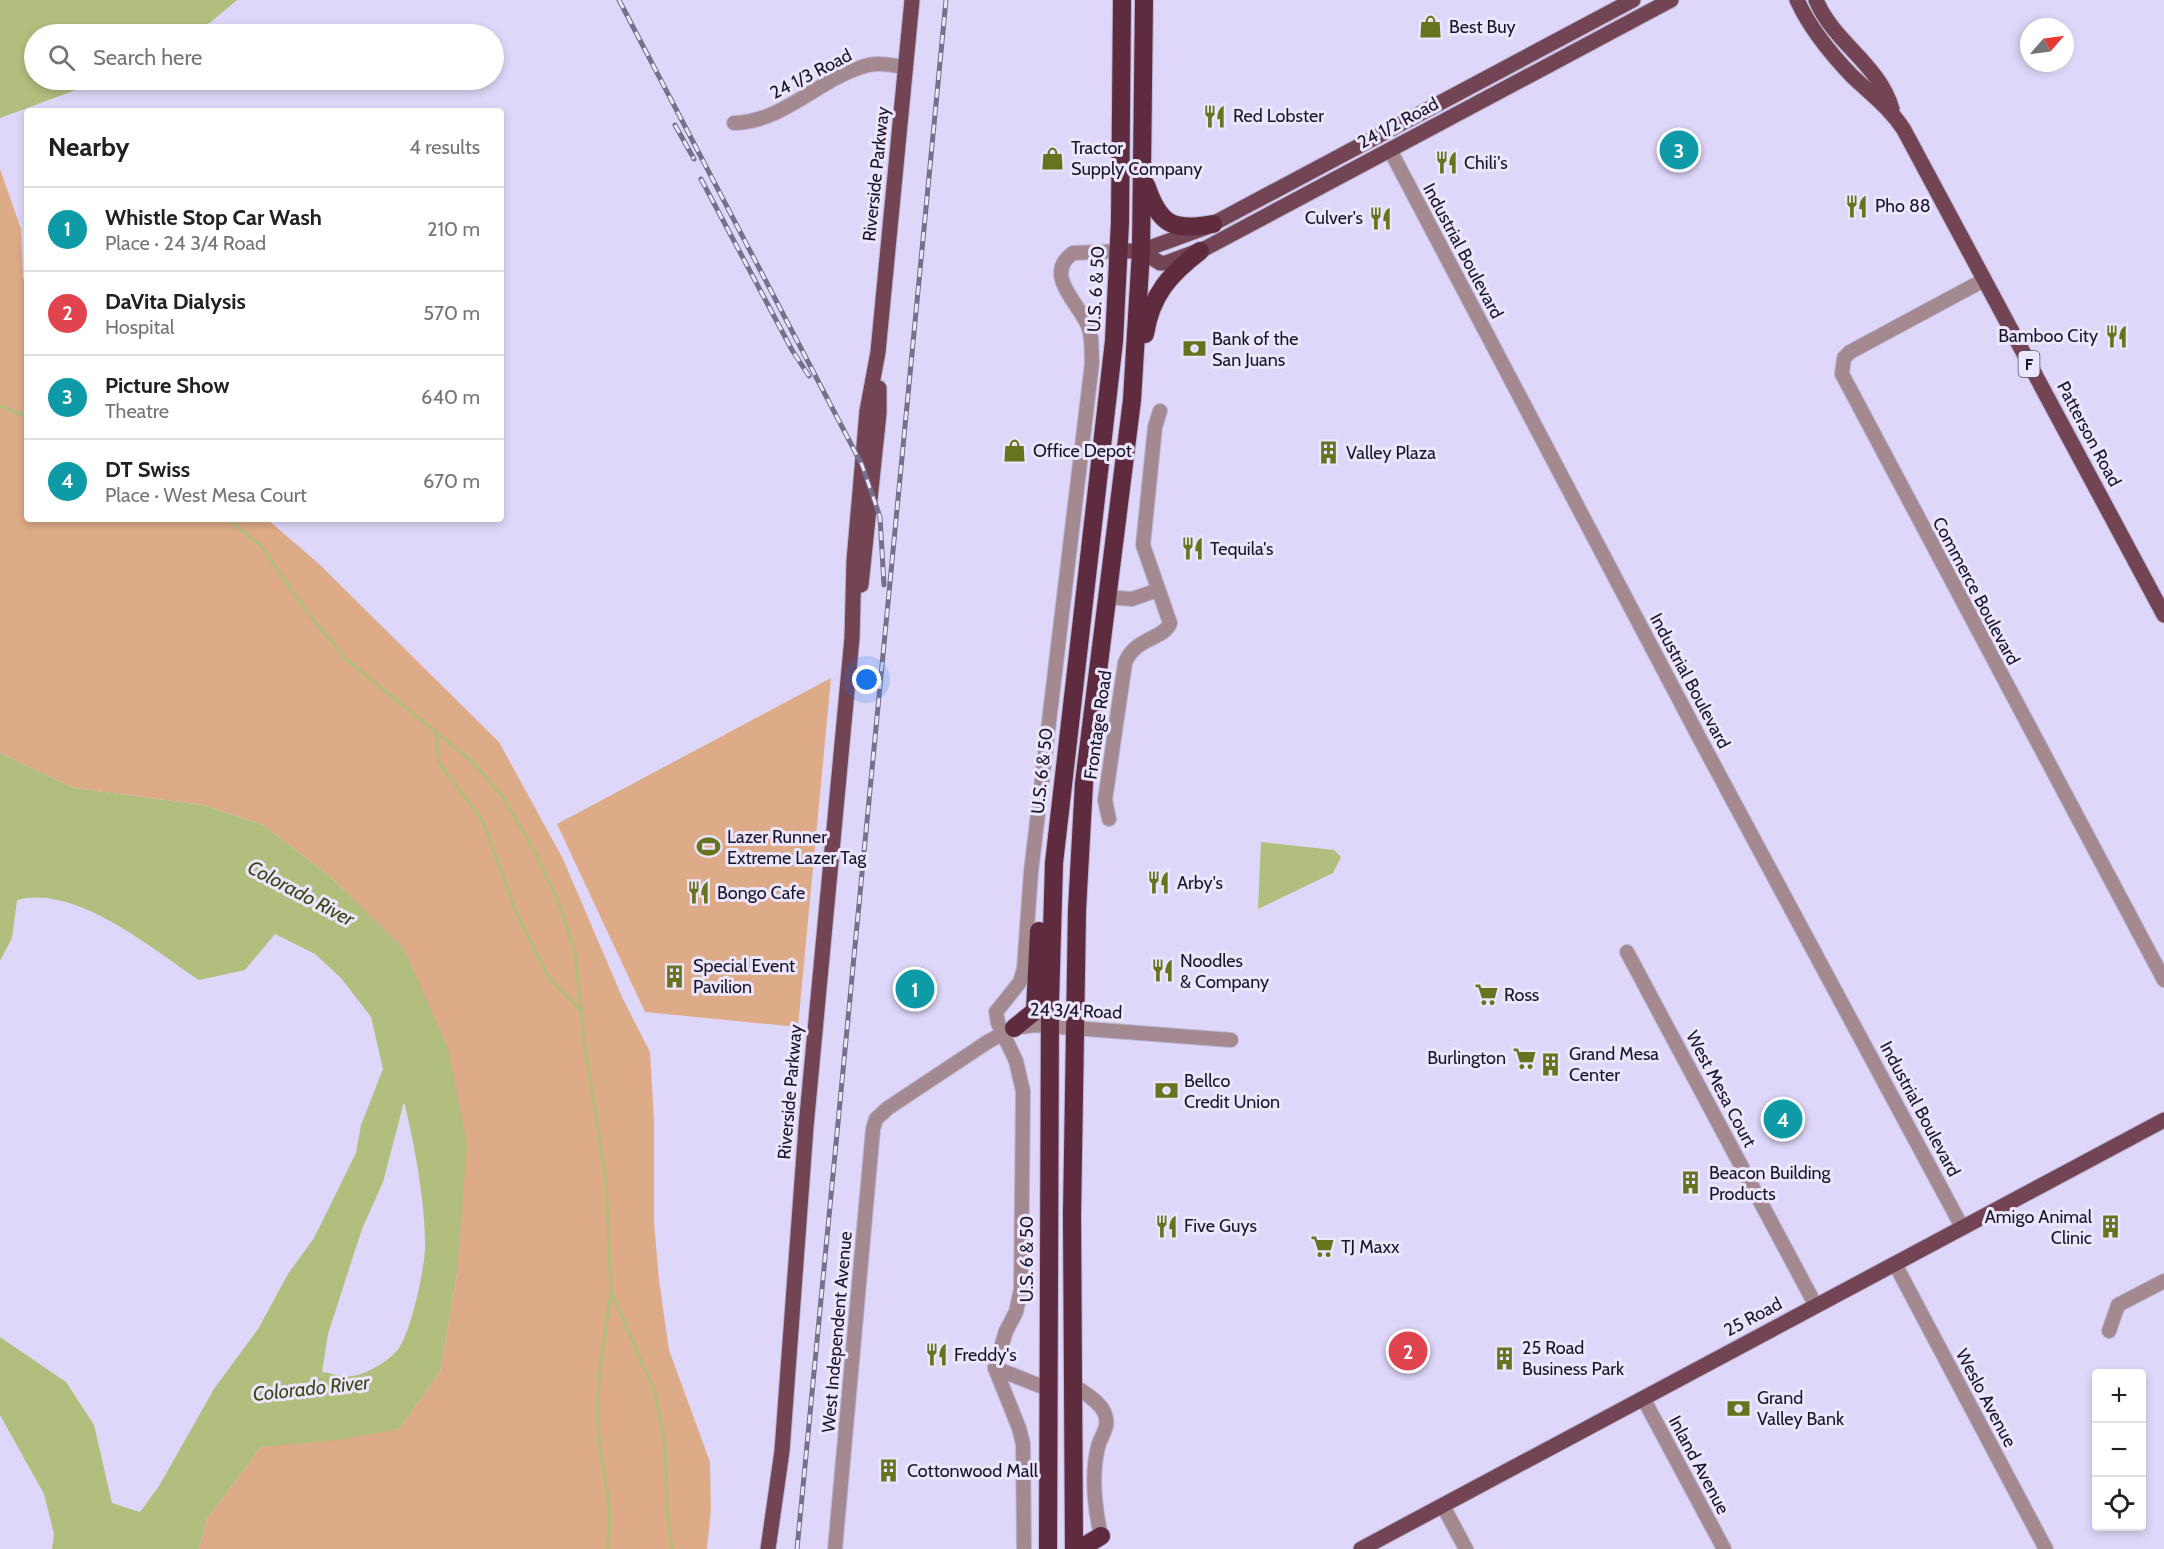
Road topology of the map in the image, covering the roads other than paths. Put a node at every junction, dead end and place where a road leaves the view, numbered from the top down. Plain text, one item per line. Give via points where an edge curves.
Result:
1 (912, 0) edge
2 (1122, 0) edge
3 (1144, 0) edge
4 (1153, 0) edge
5 (1633, 0) edge
6 (1671, 0) edge
7 (1797, 0) edge
8 (1816, 0) edge
9 (1144, 33) junction
10 (906, 67) junction
11 (1445, 99) junction
12 (1894, 114) junction
13 (734, 123) dead end
14 (1385, 131) junction
15 (1390, 150) junction
16 (1143, 175) junction
17 (1335, 179) junction
18 (1213, 224) junction
19 (1119, 251) junction
20 (1141, 251) junction
21 (1200, 251) junction
22 (1984, 280) junction
23 (1132, 400) junction
24 (1160, 411) dead end
25 (1106, 424) junction
26 (1158, 590) junction
27 (1106, 597) junction
28 (2164, 615) edge
29 (1108, 819) dead end
30 (1058, 827) junction
31 (1627, 952) dead end
32 (2164, 980) edge
33 (1051, 1025) junction
34 (1077, 1025) junction
35 (1008, 1030) junction
36 (1231, 1040) dead end
37 (876, 1119) joint
38 (2162, 1125) edge
39 (1048, 1197) junction
40 (1962, 1227) junction
41 (1895, 1264) junction
42 (2164, 1281) edge
43 (1816, 1306) junction
44 (2109, 1331) dead end
45 (995, 1368) junction
46 (1073, 1385) junction
47 (1048, 1389) junction
48 (1643, 1398) junction
49 (1443, 1506) junction
50 (1101, 1536) joint
51 (1078, 1547) edge
52 (768, 1549) edge
53 (836, 1549) edge
54 (1024, 1549) edge
55 (1048, 1549) edge
56 (1361, 1549) edge
57 (1466, 1549) edge
58 (1724, 1549) edge
59 (2046, 1549) edge

1 - 10 main road, Riverside Parkway
2 - 19 highway, U.S. 6 & 50
3 - 9 highway
4 - 9 highway
5 - 11 main road, 24 1/2 Road
6 - 15 main road, 24 1/2 Road
7 - 12 main road, Patterson Road / F via 1830,52
8 - 12 main road, Patterson Road / F via 1835,32 1875,74
9 - 16 highway
10 - 13 street, 24 1/3 Road via 871,65 854,70 772,115
10 - 52 main road, Riverside Parkway via 878,352 867,411 854,561 852,638 806,1127 782,1451
11 - 14 main road, 24 1/2 Road
11 - 15 main road via 1434,111 1399,133
12 - 22 main road, Patterson Road / F
14 - 17 main road via 1380,144
14 - 18 main road, 24 1/2 Road
15 - 17 main road, 24 1/2 Road
15 - 40 street, Industrial Boulevard
16 - 18 highway via 1154,206 1168,222 1183,229
16 - 20 highway
17 - 21 main road, 24 1/2 Road
18 - 20 main road, 24 1/2 Road
19 - 20 main road, 24 1/2 Road
19 - 25 highway, U.S. 6 & 50
19 - 35 street via 1073,253 1061,274 1065,292 1090,331 1092,363 1031,872 1024,969 1020,982 996,1012
20 - 21 main road, 24 1/2 Road via 1160,263
20 - 23 highway
21 - 23 highway via 1166,280 1153,306 1146,330 1141,381
22 - 28 main road, Patterson Road / F
22 - 32 street, Commerce Boulevard via 1850,352 1844,358 1842,374
23 - 27 highway
24 - 26 street, Frontage Road via 1143,535
25 - 27 highway via 1111,458 1097,584
25 - 30 highway, U.S. 6 & 50
26 - 27 street via 1132,599
26 - 29 street, Frontage Road via 1169,627 1133,649 1125,663 1104,808
27 - 34 highway via 1084,783
30 - 33 highway, U.S. 6 & 50
30 - 34 highway via 1065,862 1061,1008 1068,1021
30 - 35 highway via 1042,869 1035,1011
31 - 43 street, West Mesa Court
33 - 34 street, 24 3/4 Road
33 - 35 street, 24 3/4 Road
33 - 39 highway, U.S. 6 & 50
34 - 36 street, 24 3/4 Road
34 - 46 highway
35 - 37 street, 24 3/4 Road
35 - 45 street via 1023,1091 1021,1289
37 - 53 street, West Independent Avenue
38 - 40 main road, 25 Road
39 - 46 highway via 1059,1254 1059,1351 1062,1372
39 - 47 highway, U.S. 6 & 50
40 - 41 main road, 25 Road
41 - 43 main road, 25 Road
41 - 59 street, Weslo Avenue
42 - 44 street via 2118,1305
43 - 48 main road, 25 Road
45 - 47 street
45 - 54 street via 1023,1444
46 - 50 street via 1104,1412 1107,1428 1096,1461 1095,1511
46 - 51 highway
47 - 51 highway via 1060,1404 1062,1497
47 - 55 highway, U.S. 6 & 50
48 - 49 main road, 25 Road
48 - 58 street, Inland Avenue
49 - 56 main road, 25 Road
49 - 57 street
50 - 51 highway

